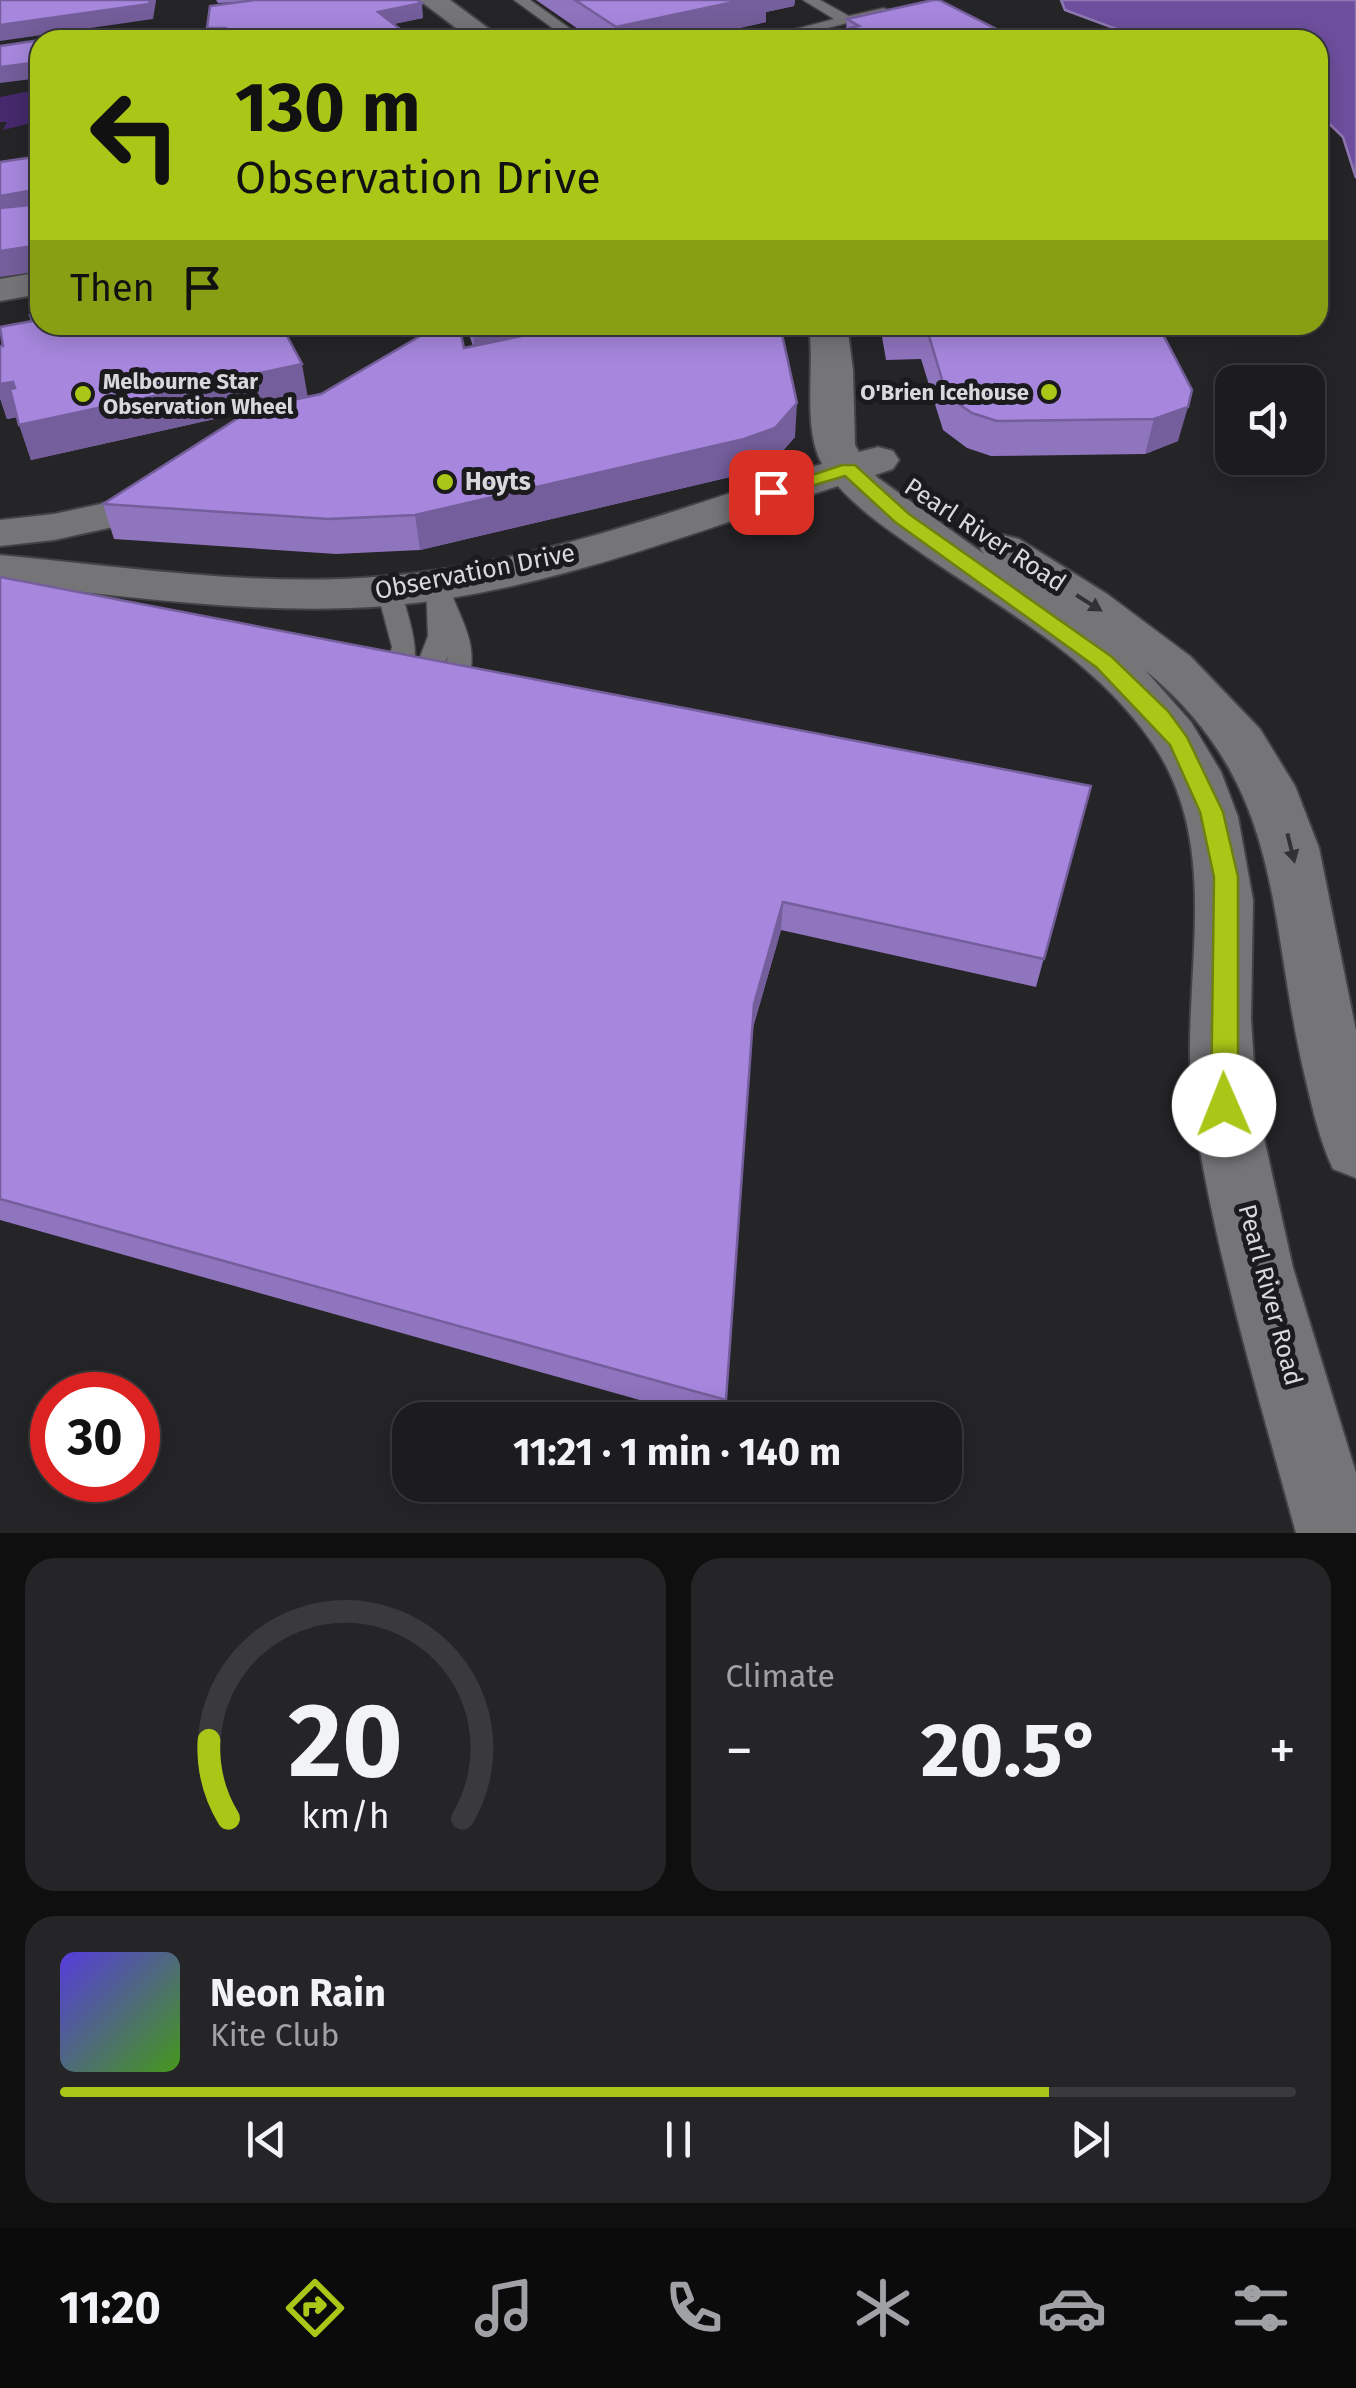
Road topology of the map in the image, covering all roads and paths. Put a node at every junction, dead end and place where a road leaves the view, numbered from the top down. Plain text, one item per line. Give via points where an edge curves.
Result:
1 (432, 0) edge
2 (521, 0) edge
3 (810, 0) edge
4 (904, 8) edge
5 (848, 20) junction
6 (468, 30) edge
7 (564, 30) edge
8 (804, 30) edge
9 (30, 285) edge
10 (0, 290) edge
11 (829, 335) edge
12 (863, 465) junction
13 (207, 493) edge
14 (0, 532) edge
15 (0, 569) edge
16 (441, 594) junction
17 (391, 601) junction
18 (376, 659) edge
19 (394, 680) edge
20 (422, 685) edge
21 (450, 691) edge
22 (1356, 1149) edge
23 (1330, 1524) edge

1 - 6 street
2 - 7 lane
3 - 5 lane
4 - 5 lane
5 - 8 lane
9 - 10 street
11 - 12 street, Pearl River Road via 832,435
12 - 16 street, Observation Drive
12 -> 22 street, Pearl River Road via 1142,639 1235,733 1287,830
12 - 23 street, Pearl River Road via 902,518 1104,662 1160,716 1194,769 1226,877 1224,1105
13 - 14 street via 135,512
15 - 17 street, Observation Drive
16 - 17 street, Observation Drive
16 - 20 lane via 434,660
16 - 21 lane via 463,656
17 - 18 lane
17 - 19 lane via 405,647

